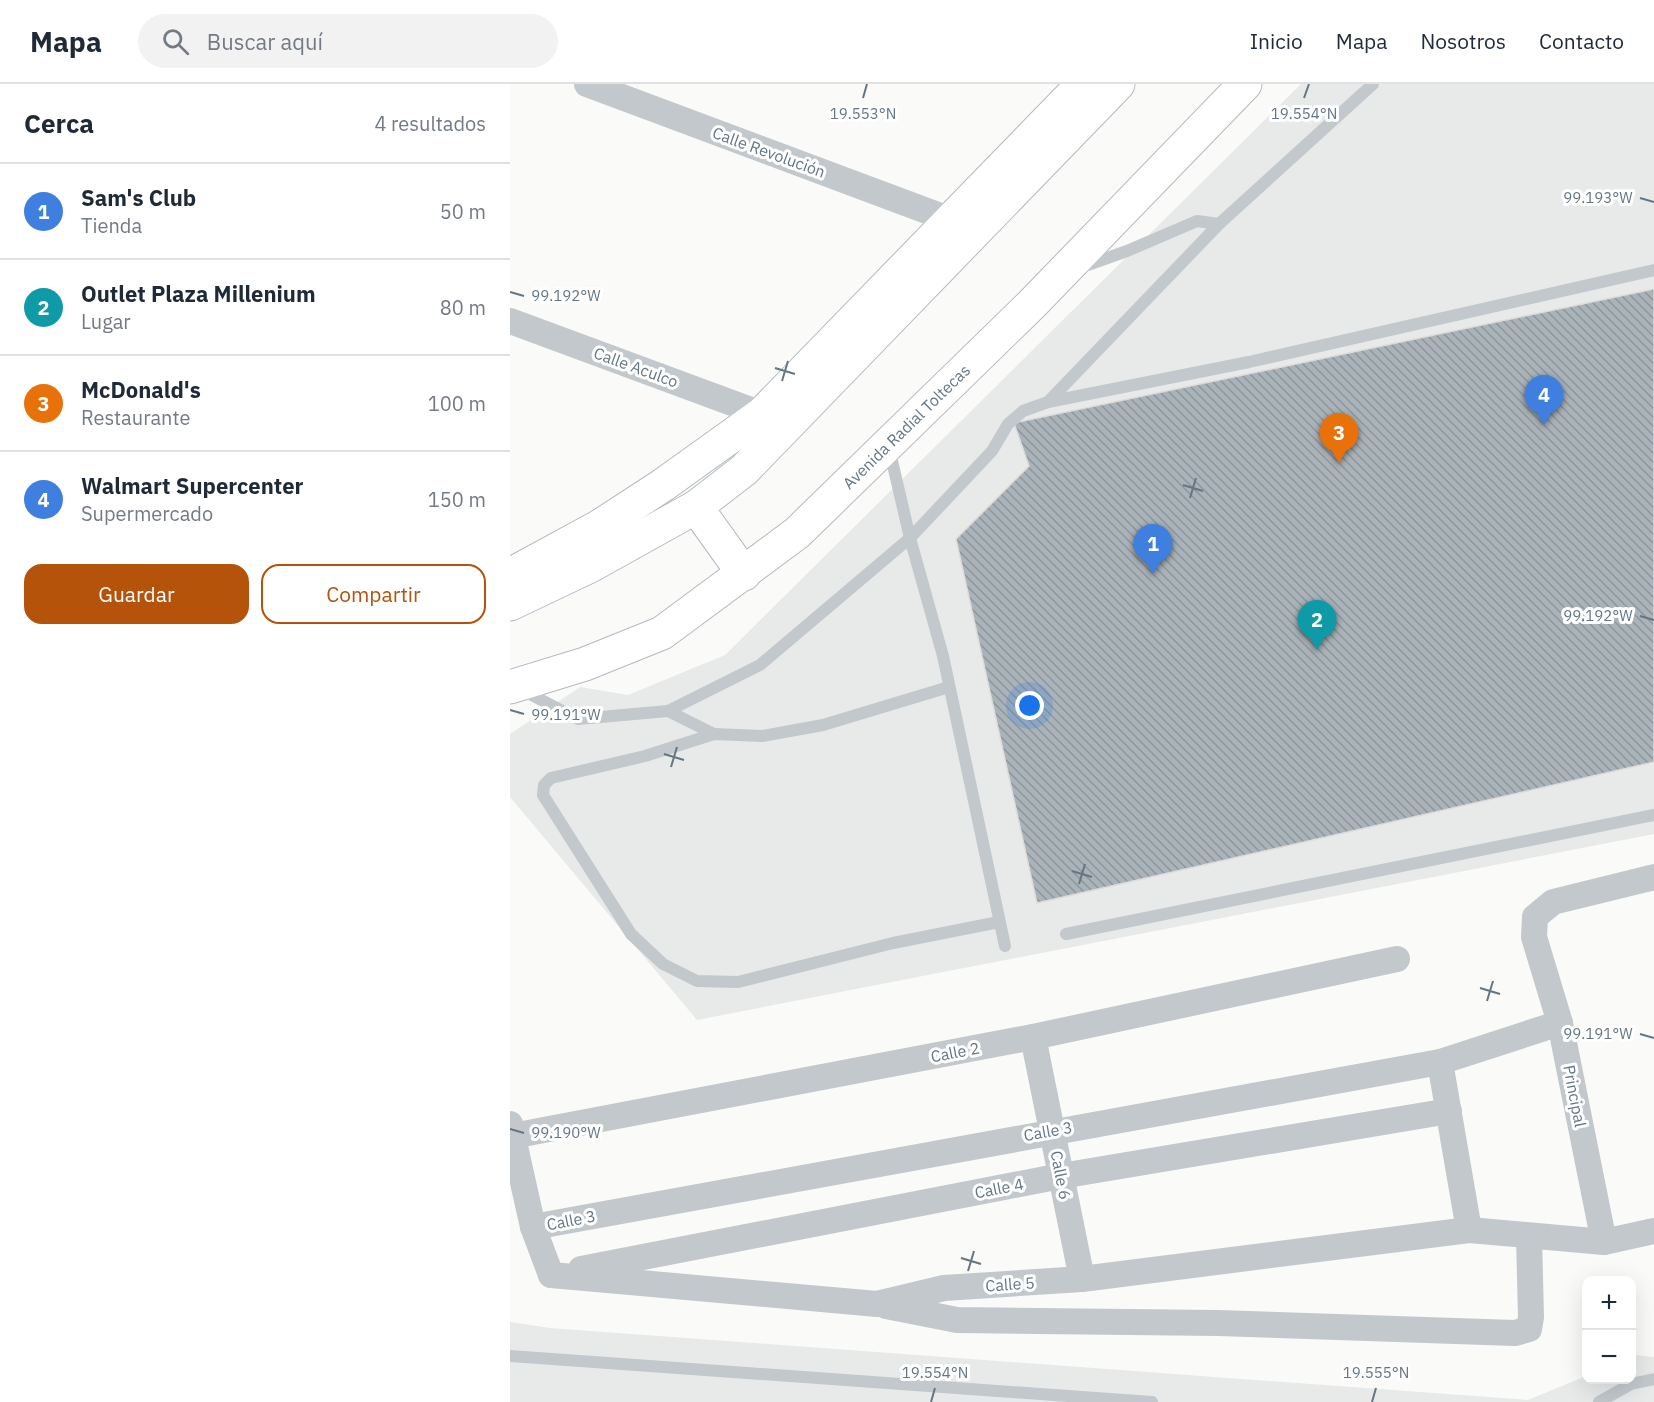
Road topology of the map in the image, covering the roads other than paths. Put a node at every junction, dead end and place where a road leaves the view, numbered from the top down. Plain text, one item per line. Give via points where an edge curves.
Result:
1 (587, 84) edge
2 (1083, 84) edge
3 (1118, 84) edge
4 (1245, 84) edge
5 (1373, 84) edge
6 (951, 220) junction
7 (1219, 224) junction
8 (1654, 270) edge
9 (1062, 273) junction
10 (510, 321) edge
11 (1048, 402) junction
12 (762, 414) junction
13 (888, 444) junction
14 (696, 507) junction
15 (910, 538) junction
16 (744, 574) junction
17 (510, 575) edge
18 (510, 604) edge
19 (950, 687) junction
20 (512, 690) edge
21 (668, 711) junction
22 (714, 734) junction
23 (1654, 815) edge
24 (1654, 877) edge
25 (999, 922) junction
26 (1066, 934) dead end
27 (1005, 946) dead end
28 (1397, 959) dead end
29 (1560, 1023) junction
30 (1033, 1037) junction
31 (1440, 1062) junction
32 (1449, 1111) junction
33 (511, 1130) edge
34 (1052, 1131) junction
35 (1061, 1176) junction
36 (533, 1227) junction
37 (1469, 1230) junction
38 (1654, 1231) edge
39 (1529, 1237) junction
40 (1604, 1242) junction
41 (551, 1275) junction
42 (1082, 1279) junction
43 (877, 1304) junction
44 (510, 1356) edge
45 (1654, 1379) edge
46 (1152, 1402) edge
47 (1599, 1402) edge

1 - 6 street, Calle Revolución
2 - 6 main road
3 - 14 main road via 803,411 744,470
4 - 9 main road, Avenida Radial Toltecas
5 - 7 lane
6 - 12 main road
7 - 9 lane via 1197,221 1127,252
7 - 11 lane
8 - 11 lane via 1249,362
9 - 13 main road, Avenida Radial Toltecas
10 - 12 street, Calle Aculco
11 - 15 lane via 1023,411 1008,424 992,452
12 - 17 main road via 645,497
13 - 15 lane
13 - 16 main road, Avenida Radial Toltecas via 797,533
14 - 16 main road
14 - 18 main road
15 - 19 lane
15 - 21 lane via 760,665
16 - 20 main road, Avenida Radial Toltecas via 662,633
19 - 22 lane via 823,725 762,736
19 - 25 lane
20 - 21 lane via 578,719
21 - 22 lane
22 - 25 lane via 645,756 558,776 544,785 546,803 625,925 663,964 697,981 738,982 893,943
23 - 26 lane
24 - 29 street, Principal via 1553,902 1535,917 1534,937
25 - 27 lane
28 - 30 street, Calle 2
29 - 31 street, Calle 3
29 - 40 street, Principal
30 - 33 street, Calle 2
30 - 34 street, Calle 6
31 - 32 street
31 - 34 street, Calle 3
32 - 35 street, Calle 4
32 - 37 street
33 - 36 street
34 - 35 street, Calle 6
34 - 36 street, Calle 3
35 - 41 street, Calle 4
35 - 42 street, Calle 6
36 - 41 street
37 - 39 street, Calle 5
37 - 42 street, Calle 5
38 - 40 street, Calle 5
39 - 40 street, Calle 5
39 - 43 street via 1531,1317 1529,1329 1515,1333 1218,1323 957,1320
41 - 43 street, Calle 5
42 - 43 street, Calle 5 via 944,1288
44 - 46 lane
45 - 47 lane via 1631,1384

